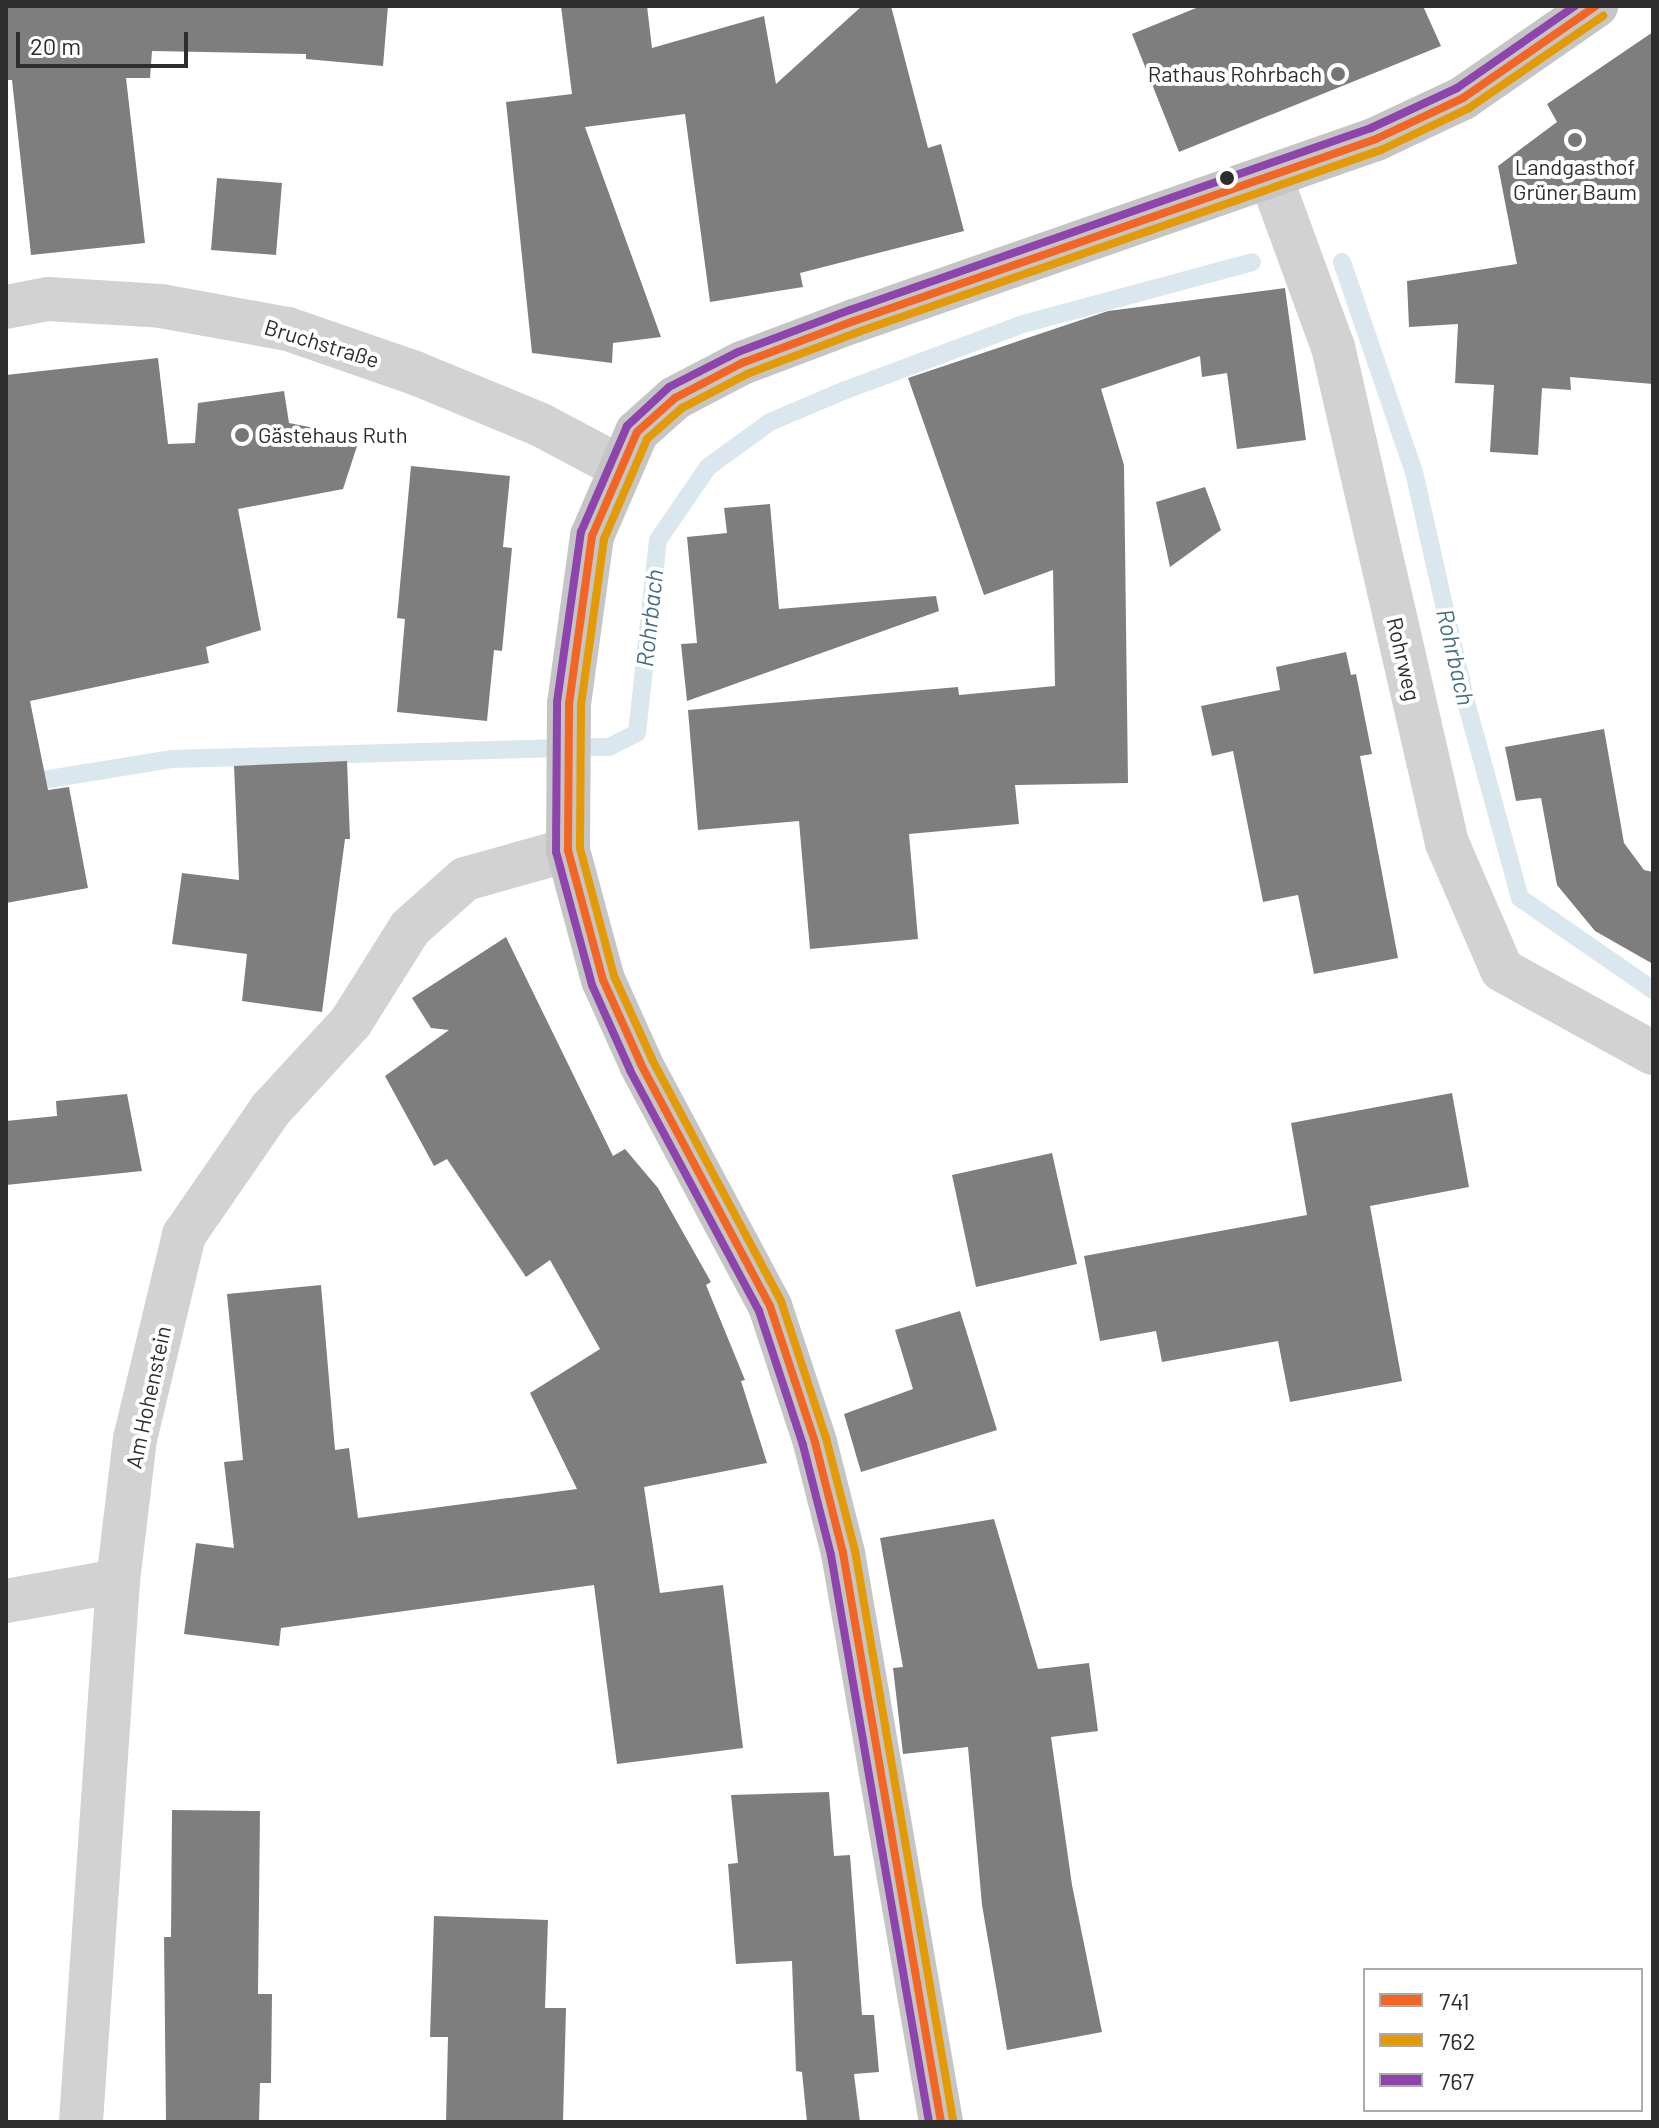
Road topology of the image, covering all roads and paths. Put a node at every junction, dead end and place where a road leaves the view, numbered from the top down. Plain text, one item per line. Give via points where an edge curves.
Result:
1 (1596, 6) edge
2 (1271, 178) junction
3 (6, 307) edge
4 (618, 466) junction
5 (568, 850) junction
6 (1653, 1053) edge
7 (118, 1581) junction
8 (6, 1601) edge
9 (81, 2122) edge
10 (941, 2122) edge

1 - 2 main road via 1463,98 1376,139
2 - 4 main road via 742,363 675,398 637,432
2 - 6 street, Rohrweg via 1333,347 1447,843 1502,970
3 - 4 street, Bruchstraße via 48,299 161,306 288,329 484,401
4 - 5 main road via 592,536 569,704
5 - 7 street, Am Hohenstein via 465,879 410,928 351,1022 271,1109 184,1235 135,1439
5 - 10 main road via 603,980 641,1064 770,1306 815,1442 843,1553
7 - 8 street
7 - 9 street, Am Hohenstein

